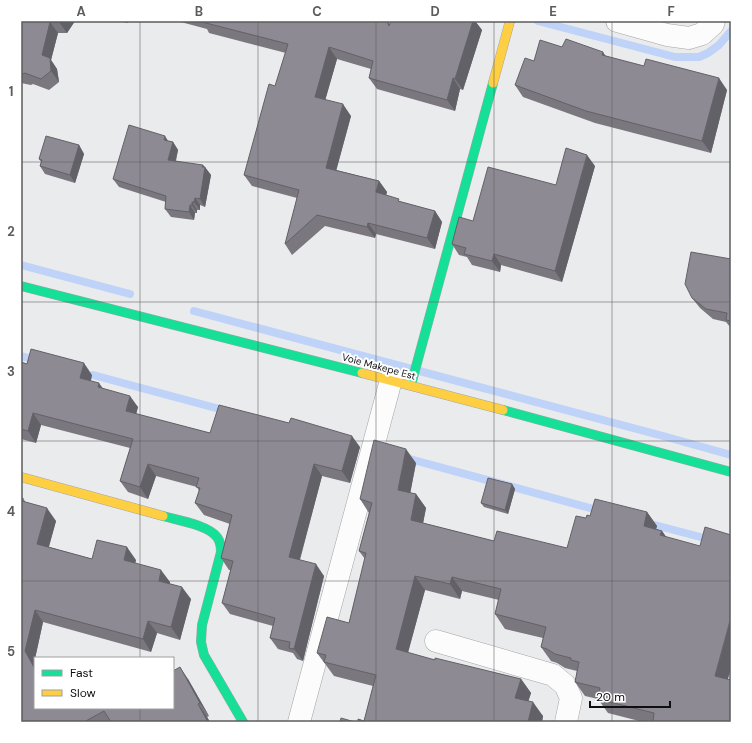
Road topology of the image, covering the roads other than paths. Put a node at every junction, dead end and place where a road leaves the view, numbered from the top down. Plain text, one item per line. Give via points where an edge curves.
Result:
1 (510, 21) edge
2 (617, 21) edge
3 (714, 21) edge
4 (21, 286) edge
5 (401, 382) junction
6 (731, 472) edge
7 (21, 477) edge
8 (436, 641) dead end
9 (242, 722) edge
10 (299, 722) edge
11 (566, 722) edge

1 - 5 street
2 - 3 street via 667,35 689,38 702,34
4 - 5 street, Voie Makepe Est
5 - 6 street, Voie Makepe Est
5 - 10 street
7 - 9 street via 205,528 217,535 221,542 221,552 202,624 201,642 204,655
8 - 11 street via 553,675 565,685 571,698

